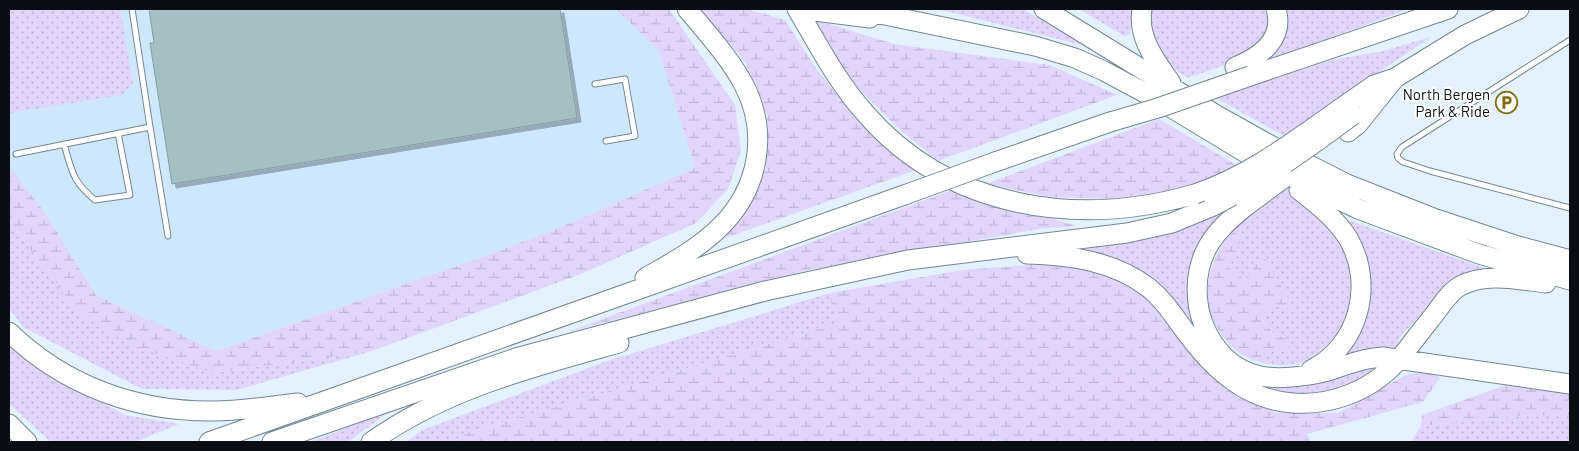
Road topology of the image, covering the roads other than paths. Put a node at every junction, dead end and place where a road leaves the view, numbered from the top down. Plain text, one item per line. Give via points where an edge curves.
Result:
1 (132, 9) edge
2 (687, 9) edge
3 (798, 9) edge
4 (1044, 9) edge
5 (1142, 9) edge
6 (1276, 9) edge
7 (1448, 9) edge
8 (1519, 9) edge
9 (850, 12) edge
10 (1570, 40) edge
11 (1243, 71) junction
12 (1395, 78) junction
13 (595, 84) dead end
14 (1175, 88) junction
15 (1347, 118) junction
16 (150, 127) junction
17 (118, 133) junction
18 (606, 140) dead end
19 (64, 144) junction
20 (16, 154) dead end
21 (1266, 165) junction
22 (1570, 208) edge
23 (168, 236) dead end
24 (1518, 246) junction
25 (1570, 251) edge
26 (960, 253) junction
27 (1570, 260) edge
28 (846, 273) junction
29 (1570, 280) edge
30 (1570, 285) edge
31 (604, 302) junction
32 (9, 332) edge
33 (1399, 359) junction
34 (1300, 375) junction
35 (1570, 384) edge
36 (332, 398) junction
37 (9, 424) edge
38 (27, 442) edge
39 (210, 442) edge
40 (272, 442) edge
41 (371, 442) edge

1 - 16 lane
2 - 31 highway via 726,58 749,96 756,119 758,144 752,180 741,200 715,232 679,258
3 - 9 highway
3 - 15 highway, bridge via 837,75 876,125 915,158 954,180 1014,201 1068,210 1134,208 1166,202 1226,182 1293,142
4 - 14 highway
5 - 14 highway via 1146,43
6 - 11 highway via 1277,26 1273,40
7 - 11 highway
8 - 12 highway via 1464,34
9 - 21 highway via 921,22 1035,46 1084,62 1123,80
10 - 22 lane via 1402,147 1397,154 1403,162 1430,171
11 - 31 highway, bridge via 1158,108 995,162
12 - 15 highway via 1382,95
12 - 15 highway via 1374,85
13 - 18 lane via 625,79 635,136
14 - 24 highway via 1260,140 1347,184 1410,210
15 - 26 highway, bridge via 1241,192 1172,223 1127,233
15 - 34 highway, bridge via 1222,227 1205,252 1198,279 1201,321 1219,352 1237,366 1259,376 1285,378
16 - 17 lane
16 - 23 lane
17 - 19 lane
17 - 19 lane via 130,195 95,200 81,189 74,178
19 - 20 lane
21 - 29 highway via 1413,231
21 - 34 highway via 1331,217 1348,239 1360,270 1360,307 1353,329 1332,356
24 - 25 highway
24 - 27 highway
26 - 28 highway via 893,262
26 - 33 highway via 1080,258 1124,273 1160,298 1225,376 1249,392 1276,400 1308,404 1343,397 1371,383
28 - 40 highway via 764,291 524,356
28 - 41 highway via 767,302 492,380 435,405
30 - 33 highway via 1496,278 1460,286
31 - 36 highway
32 - 36 highway via 62,374 143,405 215,411
33 - 34 highway via 1374,358 1325,372
33 - 35 highway
36 - 39 highway
37 - 38 highway

